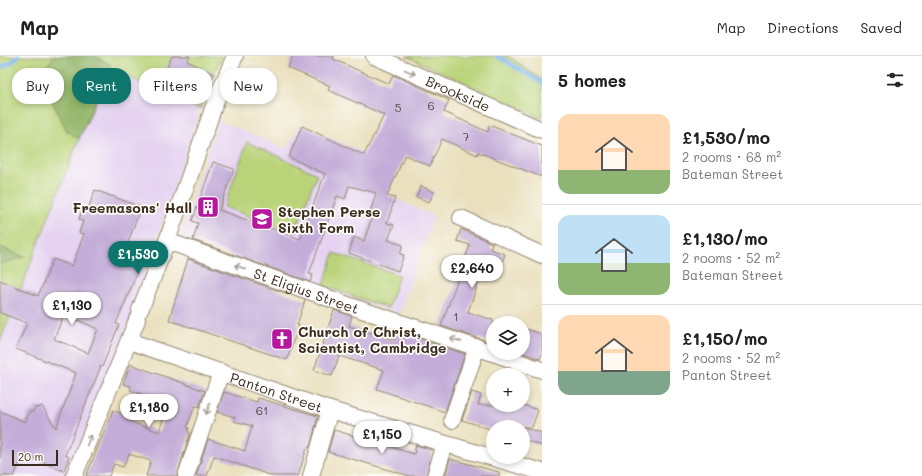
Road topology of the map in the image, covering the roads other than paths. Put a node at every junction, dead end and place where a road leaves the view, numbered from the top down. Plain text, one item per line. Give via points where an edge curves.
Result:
1 (235, 56) edge
2 (374, 56) edge
3 (542, 130) edge
4 (460, 218) dead end
5 (167, 241) junction
6 (542, 255) edge
7 (128, 341) junction
8 (477, 347) junction
9 (486, 350) edge
10 (513, 360) edge
11 (542, 370) edge
12 (221, 372) junction
13 (330, 410) junction
14 (452, 420) dead end
15 (444, 444) junction
16 (542, 472) edge
17 (74, 476) edge
18 (186, 476) edge
19 (311, 476) edge
20 (435, 476) edge

1 - 5 street via 216,100
2 -> 3 street, Brookside
4 - 6 street
5 - 7 street
8 -> 5 street, St Eligius Street via 362,310
7 - 12 street, Panton Street
17 -> 7 street
8 - 9 street, St Eligius Street
8 - 14 street
10 - 11 street, St Eligius Street
12 - 13 street, Panton Street
12 -> 18 street
13 - 15 street, Panton Street
13 - 19 street
15 - 16 street, Panton Street
15 - 20 street

